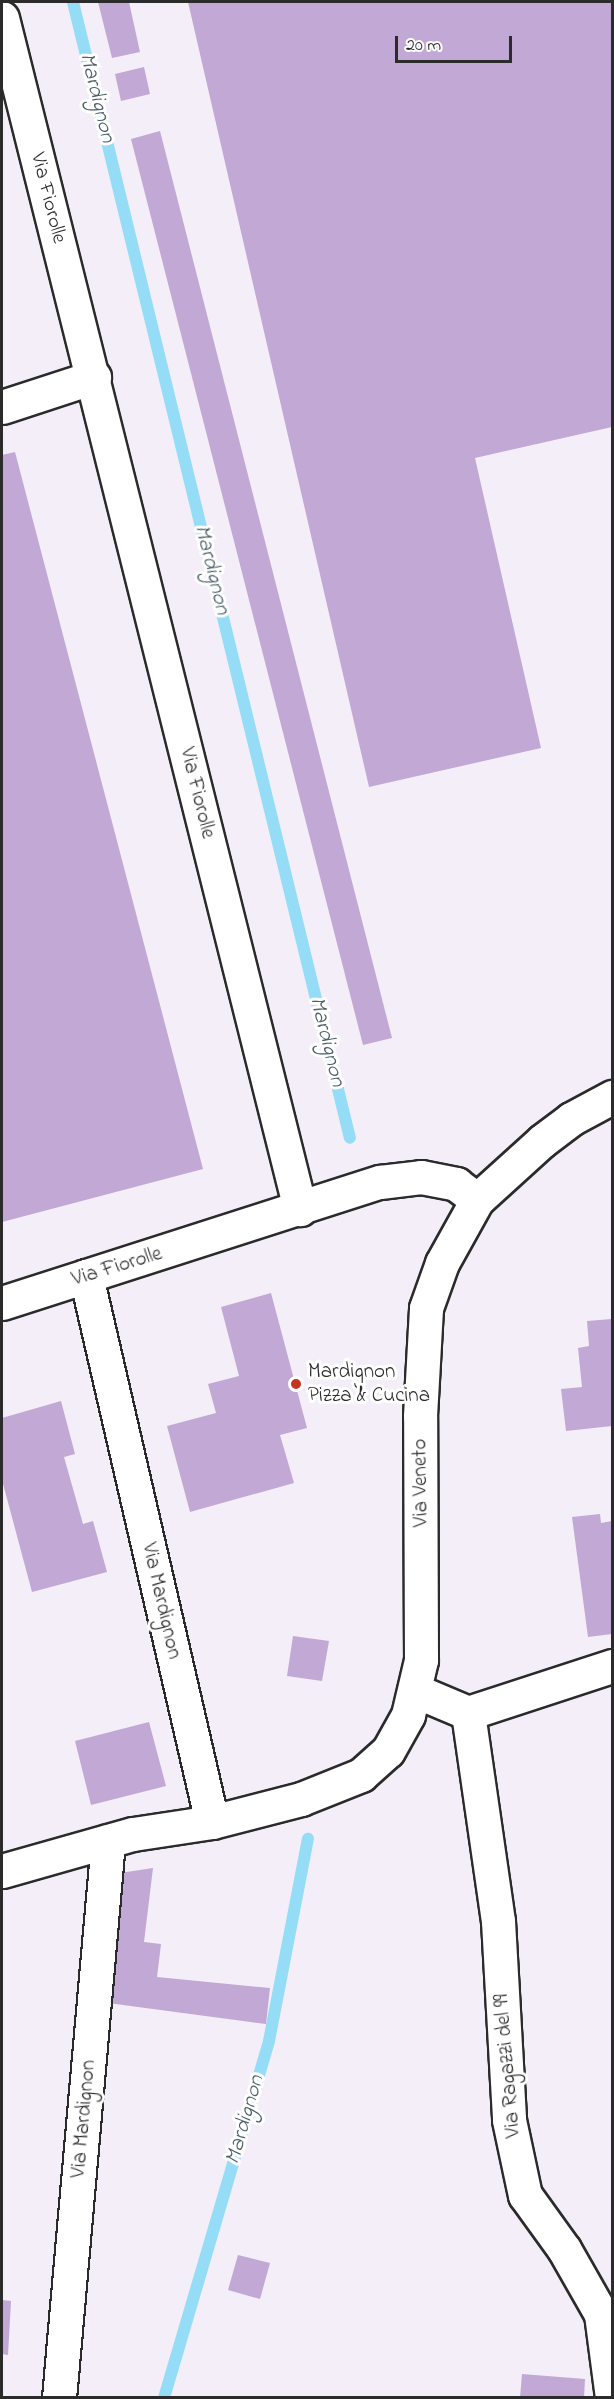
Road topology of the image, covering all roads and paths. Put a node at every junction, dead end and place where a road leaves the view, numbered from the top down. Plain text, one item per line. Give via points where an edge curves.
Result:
1 (2, 18) edge
2 (94, 377) junction
3 (2, 407) edge
4 (612, 1097) edge
5 (477, 1200) junction
6 (300, 1209) junction
7 (86, 1276) junction
8 (2, 1303) edge
9 (612, 1666) edge
10 (416, 1691) junction
11 (468, 1713) junction
12 (212, 1822) junction
13 (108, 1841) junction
14 (2, 1871) edge
15 (59, 2397) edge
16 (612, 2397) edge

1 - 2 street, Via Fiorolle
2 - 3 street
2 - 6 street, Via Fiorolle
4 - 5 street, Via Veneto via 549,1135
5 - 6 street, Via Fiorolle via 456,1184 421,1177 380,1182
5 - 10 street, Via Veneto via 442,1263 426,1308 420,1416 421,1649
6 - 7 street, Via Fiorolle
7 - 8 street, Via Fiorolle
7 - 12 street, Via Mardignon
9 - 11 street
10 - 11 street
10 - 12 street, Via Veneto via 388,1751 361,1775 301,1799
11 - 16 street, Via Ragazzi del 99 via 498,1921 509,2120 525,2195 564,2249 601,2314
12 - 13 street
13 - 14 street
13 - 15 street, Via Mardignon

